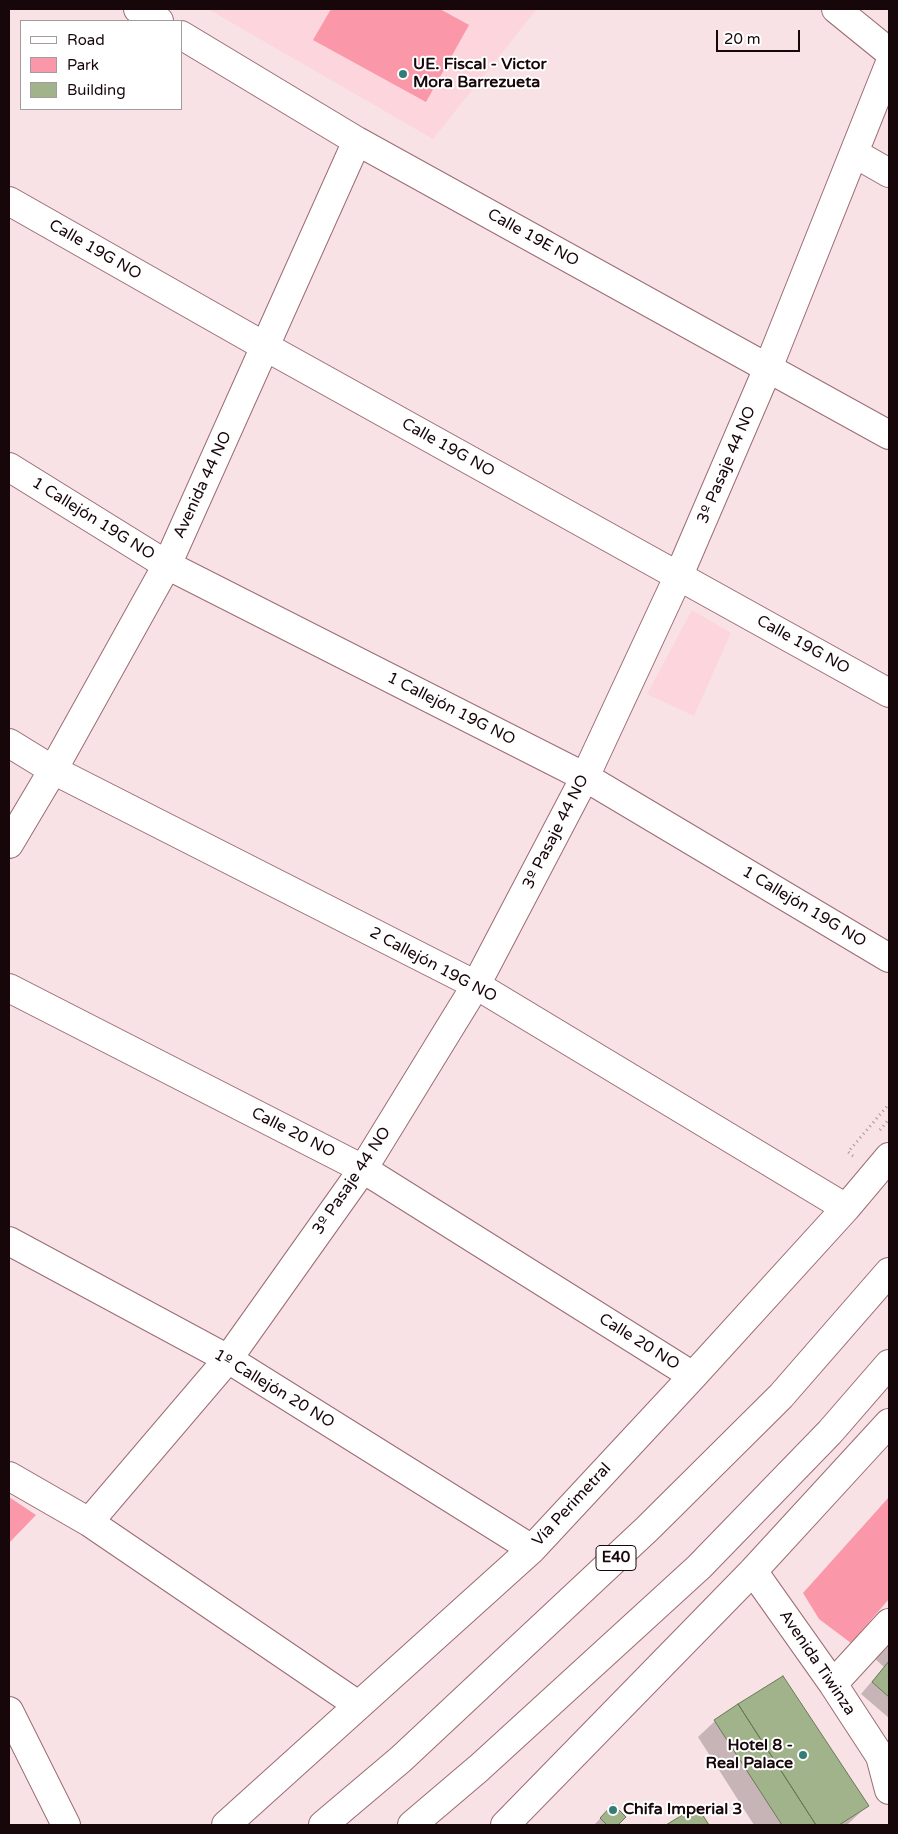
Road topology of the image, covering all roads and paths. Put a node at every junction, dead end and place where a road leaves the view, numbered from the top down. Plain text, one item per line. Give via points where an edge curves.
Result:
1 (138, 9) edge
2 (836, 9) edge
3 (157, 20) edge
4 (182, 36) edge
5 (889, 52) edge
6 (889, 65) edge
7 (357, 141) junction
8 (854, 152) junction
9 (889, 173) edge
10 (9, 201) edge
11 (266, 347) junction
12 (768, 368) junction
13 (889, 435) edge
14 (9, 467) edge
15 (167, 565) junction
16 (679, 575) junction
17 (889, 693) edge
18 (9, 743) edge
19 (53, 770) junction
20 (585, 777) junction
21 (9, 844) edge
22 (889, 958) edge
23 (476, 985) junction
24 (9, 988) edge
25 (889, 1157) edge
26 (363, 1169) junction
27 (846, 1208) junction
28 (9, 1240) edge
29 (889, 1272) edge
30 (228, 1359) junction
31 (889, 1364) edge
32 (693, 1376) junction
33 (889, 1423) edge
34 (9, 1476) edge
35 (89, 1522) junction
36 (532, 1549) junction
37 (753, 1571) junction
38 (889, 1623) edge
39 (833, 1684) junction
40 (358, 1705) junction
41 (9, 1712) edge
42 (884, 1761) edge
43 (889, 1790) edge
44 (510, 1824) edge
45 (66, 1825) edge
46 (226, 1825) edge
47 (323, 1825) edge
48 (412, 1825) edge

1 - 3 main road
2 - 5 main road
4 - 7 main road, Calle 19E NO
6 - 8 main road, 3º Pasaje 44 NO
7 - 11 main road, Avenida 44 NO
7 - 12 main road, Calle 19E NO
8 - 9 main road
8 - 12 main road, 3º Pasaje 44 NO
10 - 11 main road, Calle 19G NO
11 - 15 main road, Avenida 44 NO
11 - 16 main road, Calle 19G NO
12 - 13 main road, Calle 19E NO
12 - 16 main road, 3º Pasaje 44 NO
14 - 15 main road, 1 Callejón 19G NO
15 - 19 main road, Avenida 44 NO
15 - 20 main road, 1 Callejón 19G NO
16 - 17 main road, Calle 19G NO
16 - 20 main road, 3º Pasaje 44 NO
18 - 19 main road, 2 Callejón 19G NO
19 - 21 main road, Avenida 44 NO
19 - 23 main road, 2 Callejón 19G NO
20 - 22 main road, 1 Callejón 19G NO
20 - 23 main road, 3º Pasaje 44 NO
23 - 26 main road, 3º Pasaje 44 NO
23 - 27 main road, 2 Callejón 19G NO
24 - 26 main road, Calle 20 NO
25 - 27 main road, Vía Perimetral
26 - 30 main road, 3º Pasaje 44 NO
26 - 32 main road, Calle 20 NO
27 - 32 main road, Vía Perimetral
28 - 30 main road, 1º Callejón 20 NO
29 - 47 main road, E40 via 781,1396 647,1529 401,1759
30 - 35 main road, 3º Pasaje 44 NO
30 - 36 main road, 1º Callejón 20 NO
31 - 48 main road via 830,1432 699,1567
32 - 36 main road, Vía Perimetral
33 - 37 main road
34 - 35 main road
35 - 40 main road
36 - 40 main road, Vía Perimetral
37 - 39 main road, Avenida Tiwinza
37 - 44 main road
38 - 39 main road
39 - 42 main road, Avenida Tiwinza
40 - 46 main road, Vía Perimetral
41 - 45 main road
42 - 43 main road, Avenida Tiwinza

